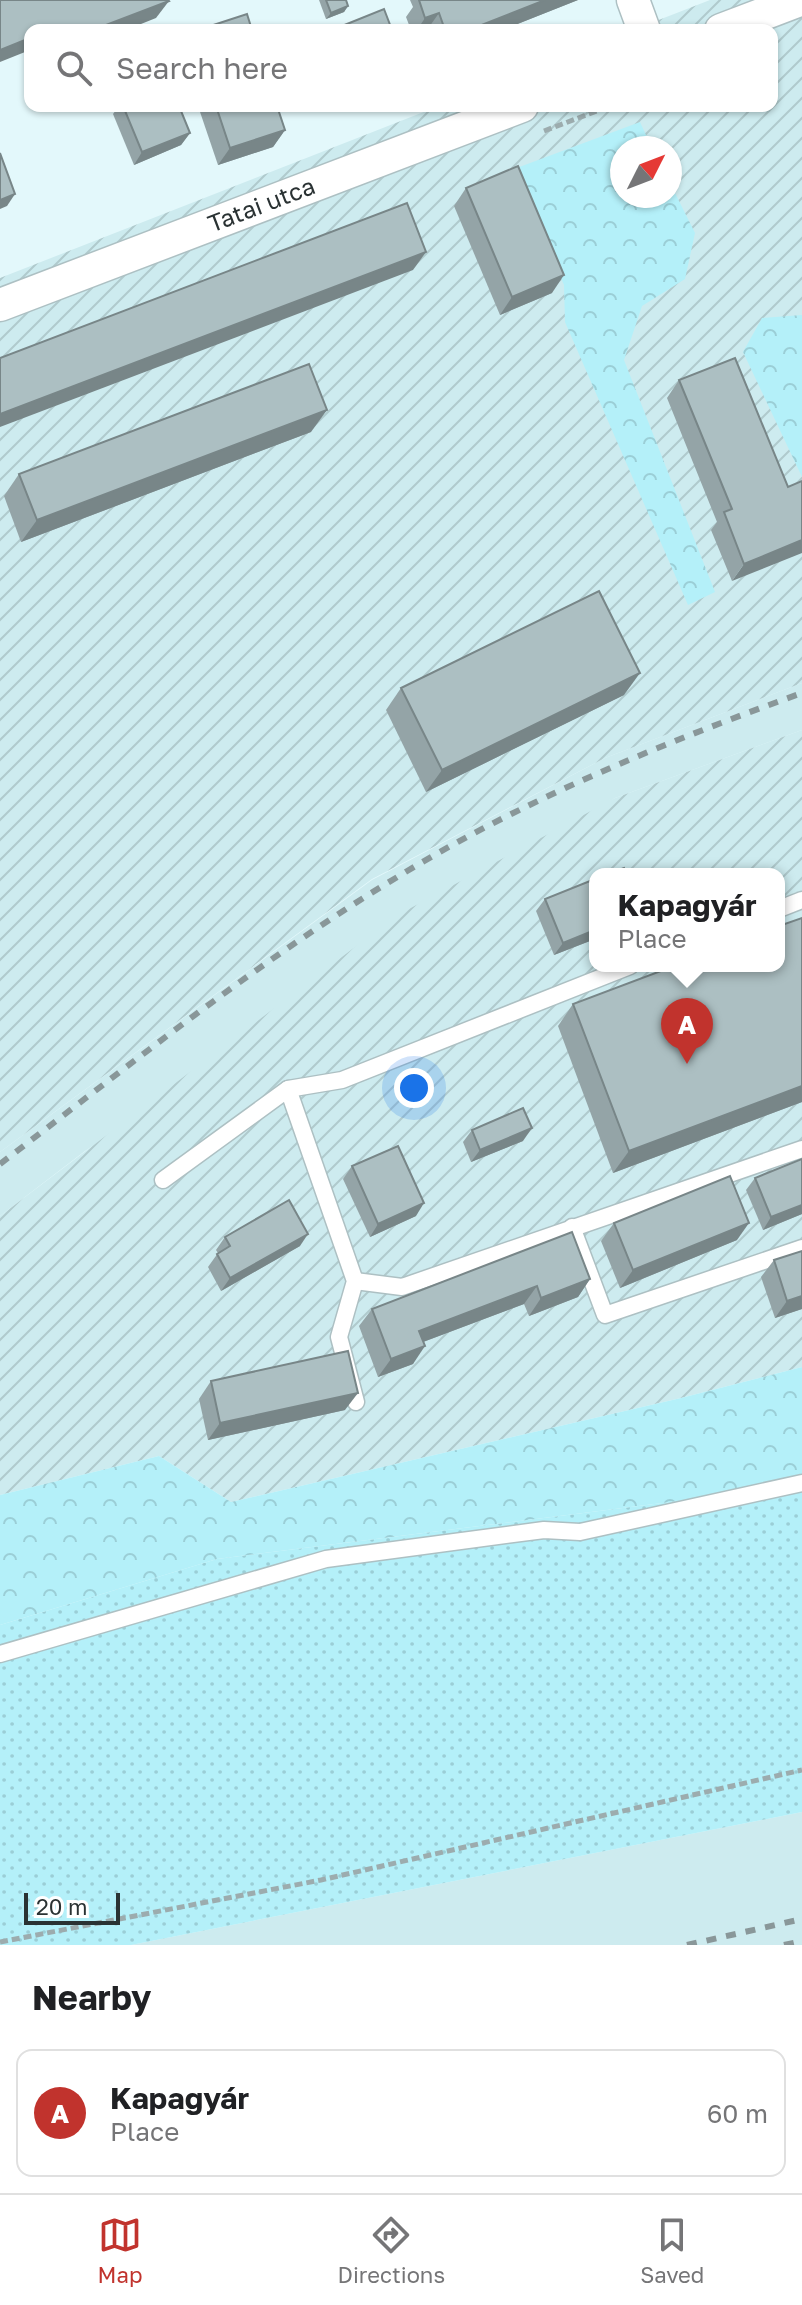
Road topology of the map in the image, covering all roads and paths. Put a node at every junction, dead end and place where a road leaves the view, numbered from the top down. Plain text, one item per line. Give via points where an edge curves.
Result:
1 (633, 0) edge
2 (800, 0) edge
3 (642, 24) edge
4 (737, 24) edge
5 (506, 112) edge
6 (0, 305) edge
7 (615, 972) edge
8 (288, 1089) junction
9 (802, 1149) edge
10 (163, 1180) dead end
11 (572, 1227) junction
12 (802, 1248) edge
13 (355, 1281) junction
14 (356, 1402) edge
15 (802, 1483) edge
16 (0, 1654) edge
17 (802, 1770) edge
18 (0, 1942) edge

1 - 3 street
2 - 4 street
5 - 6 street, Tatai utca
7 - 8 lane via 342,1080
8 - 10 lane
8 - 13 lane
9 - 11 lane
11 - 12 lane via 605,1315
11 - 13 lane via 402,1287
13 - 14 lane via 339,1337
15 - 16 lane via 580,1532 544,1530 326,1559
17 - 18 path via 321,1880

